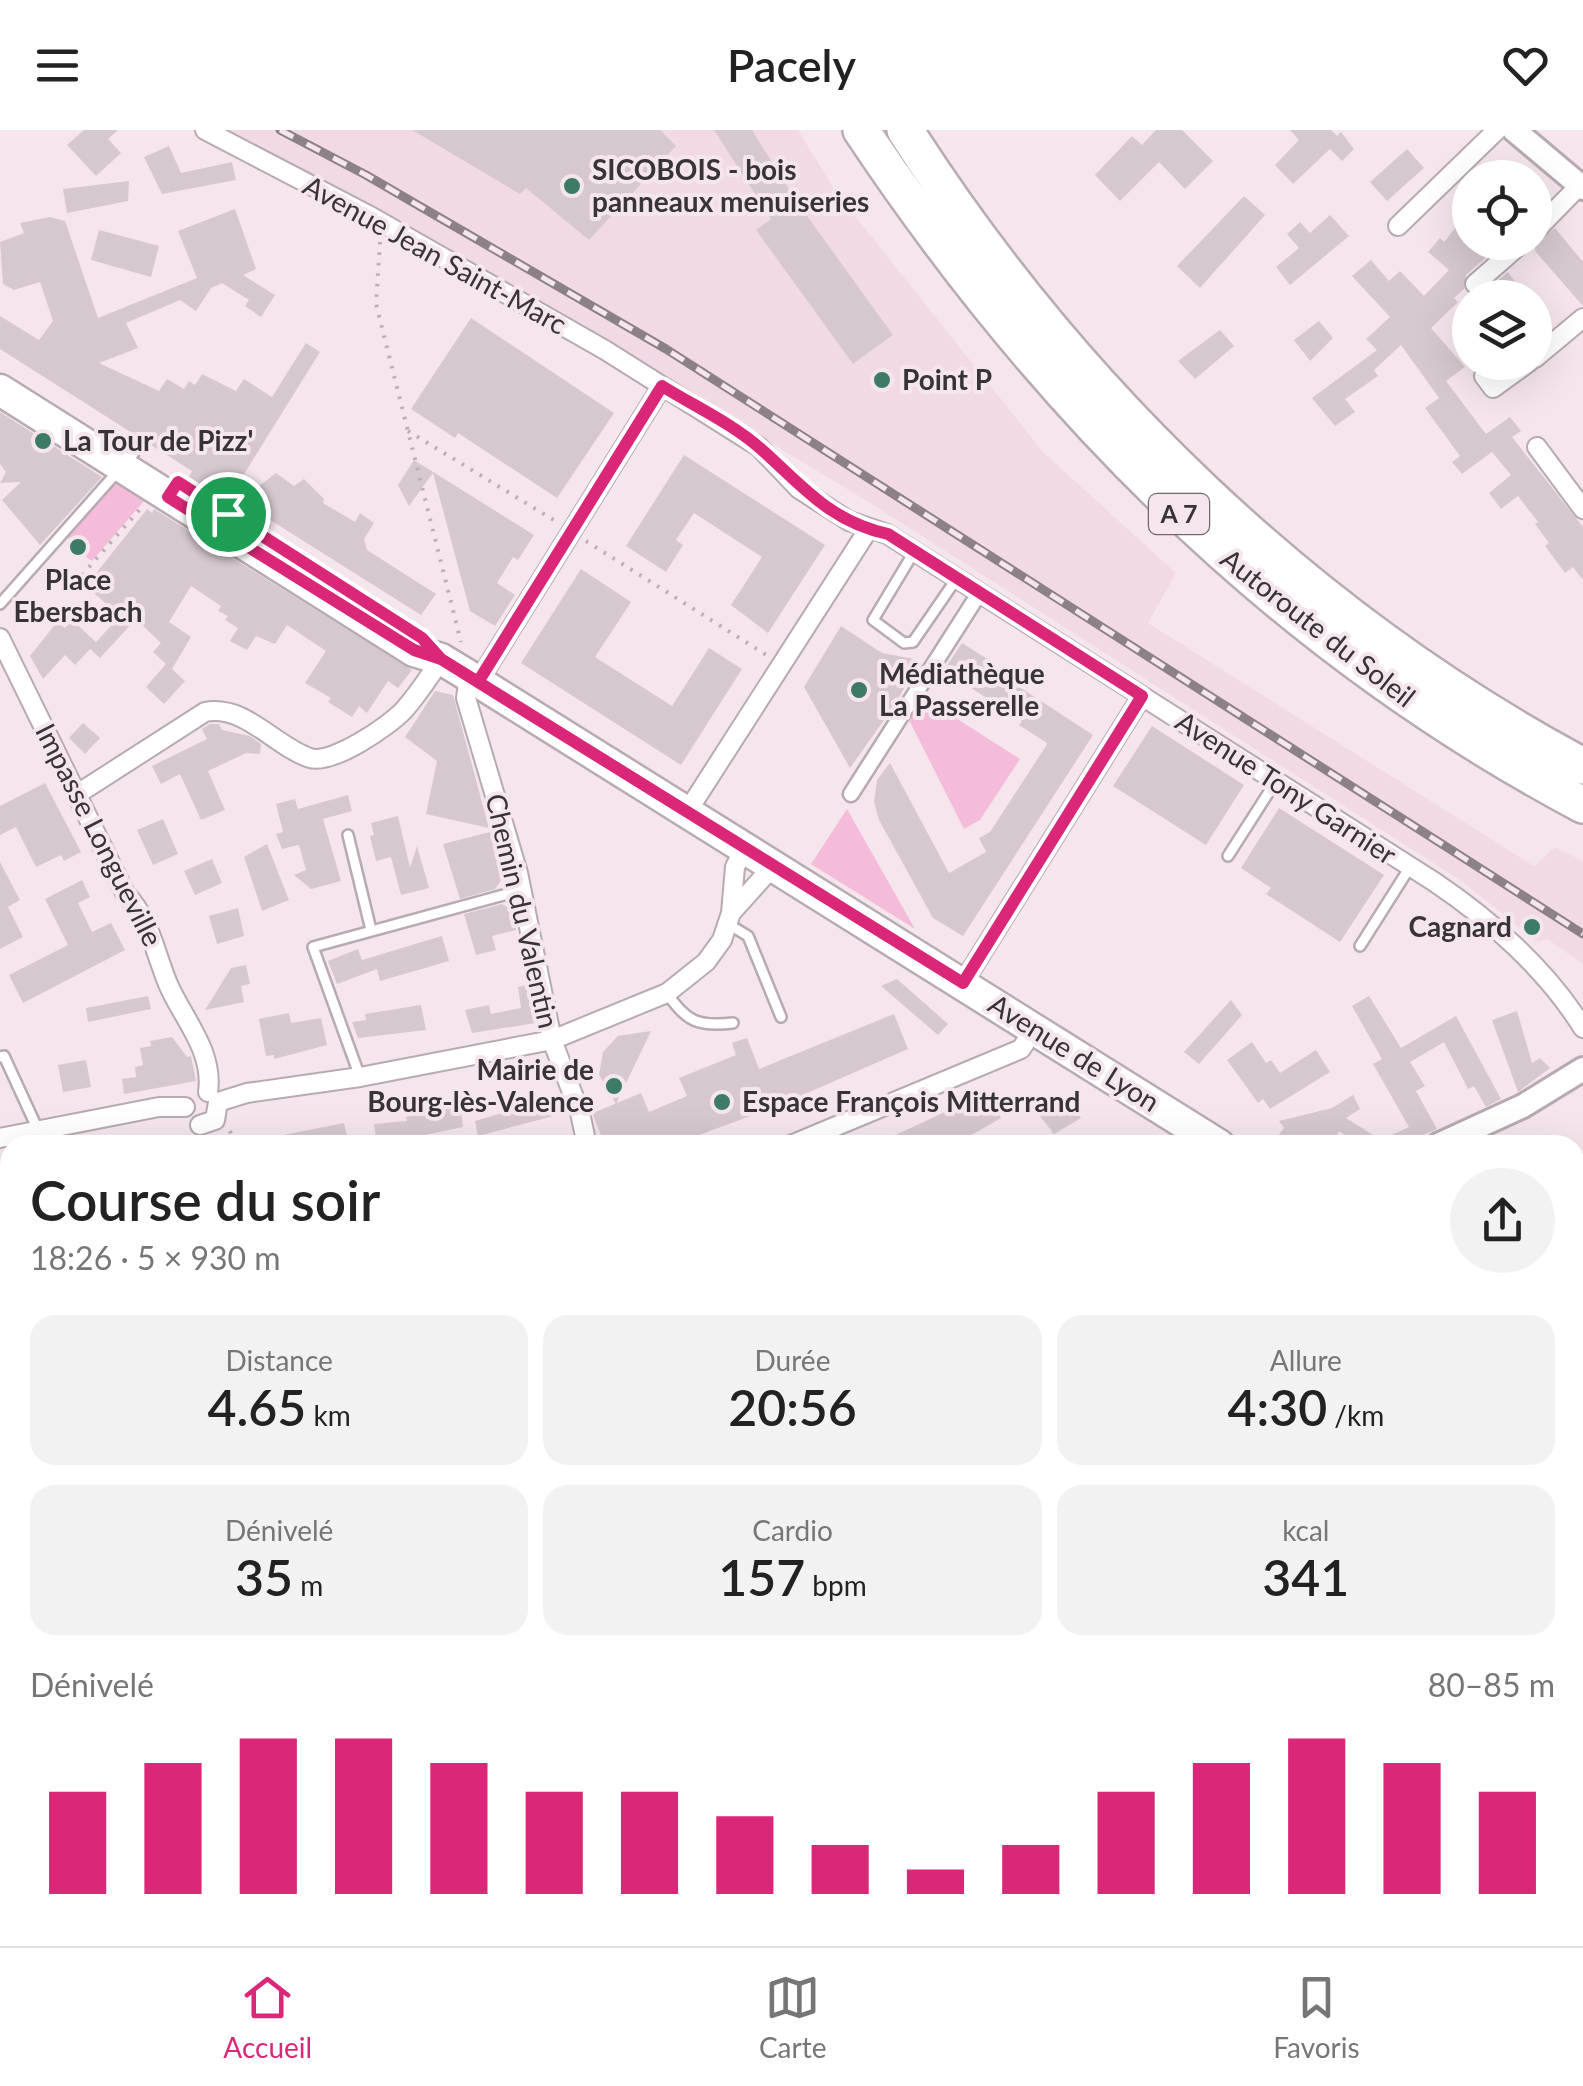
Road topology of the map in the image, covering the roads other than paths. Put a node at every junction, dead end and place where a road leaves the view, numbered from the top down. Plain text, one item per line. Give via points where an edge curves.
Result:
1 (205, 130) edge
2 (862, 130) edge
3 (904, 130) edge
4 (1497, 130) edge
5 (1514, 130) edge
6 (1582, 186) edge
7 (1552, 215) edge
8 (1398, 226) dead end
9 (1503, 260) edge
10 (1480, 280) edge
11 (1583, 318) edge
12 (1552, 344) edge
13 (0, 368) edge
14 (662, 386) junction
15 (0, 390) edge
16 (1538, 447) dead end
17 (127, 460) junction
18 (1583, 508) edge
19 (868, 530) junction
20 (914, 552) junction
21 (957, 578) junction
22 (980, 592) junction
23 (0, 604) edge
24 (0, 638) edge
25 (441, 659) junction
26 (474, 679) junction
27 (1142, 696) junction
28 (1583, 766) edge
29 (1276, 781) junction
30 (79, 794) junction
31 (851, 794) dead end
32 (1583, 805) edge
33 (687, 812) junction
34 (348, 835) dead end
35 (735, 841) junction
36 (1228, 856) dead end
37 (774, 865) junction
38 (1410, 867) junction
39 (522, 890) junction
40 (729, 918) junction
41 (371, 930) junction
42 (1360, 946) dead end
43 (963, 983) junction
44 (667, 993) junction
45 (781, 1017) dead end
46 (733, 1023) dead end
47 (1035, 1028) junction
48 (1583, 1028) edge
49 (552, 1040) junction
50 (0, 1057) edge
51 (1583, 1069) edge
52 (360, 1077) junction
53 (213, 1097) junction
54 (185, 1108) junction
55 (200, 1126) junction
56 (38, 1130) junction
57 (14, 1135) edge
58 (200, 1135) edge
59 (585, 1135) edge
60 (814, 1135) edge
61 (1203, 1135) edge
62 (1460, 1135) edge

1 - 14 street, Avenue Jean Saint-Marc via 382,223
2 - 32 highway, Autoroute du Soleil / A 7 via 996,319 1190,526 1298,620 1416,706
3 - 28 highway, Autoroute du Soleil / A 7 via 1022,295 1110,396 1213,498 1436,677
4 - 8 street
5 - 6 street
6 - 7 street
9 - 10 street
11 - 12 street
13 - 17 main road
14 - 19 street, Avenue Tony Garnier via 758,446 799,488
14 - 26 street
15 - 17 main road
16 - 18 street
17 - 23 lane
17 - 25 main road via 411,630
17 - 25 main road via 168,497 414,650
19 - 20 street, Avenue Tony Garnier via 888,534
19 - 33 street
20 - 21 street, Avenue Tony Garnier
20 - 21 lane via 873,620 904,643 913,642
21 - 22 street, Avenue Tony Garnier
22 - 27 street, Avenue Tony Garnier
22 - 31 street
24 - 30 street, Impasse Longueville
25 - 26 main road
25 - 30 street via 396,718 336,756 310,758 215,710
26 - 33 main road
26 - 39 street, Chemin du Valentin via 466,698
27 - 29 street, Avenue Tony Garnier
27 - 43 street
29 - 36 lane
29 - 38 street, Avenue Tony Garnier
30 - 53 street, Impasse Longueville via 158,947 168,984 204,1055
33 - 35 main road, Avenue de Lyon
34 - 41 lane
35 - 37 main road, Avenue de Lyon
35 - 40 street
37 - 40 street
37 - 43 main road, Avenue de Lyon
38 - 42 lane
38 - 48 street, Avenue Tony Garnier via 1486,919
39 - 41 lane
39 - 49 street, Chemin du Valentin
40 - 44 street via 706,962
40 - 45 lane via 748,936
41 - 52 lane via 313,946
43 - 47 main road, Avenue de Lyon
44 - 46 lane via 680,1013 706,1026
44 - 49 street
47 - 60 street via 1021,1049
47 - 61 main road, Avenue de Lyon
49 - 52 street
49 - 59 street, Chemin du Valentin
50 - 56 lane
51 - 62 street
52 - 53 street
53 - 54 street via 190,1096
53 - 55 street via 215,1120
54 - 55 street
54 - 56 street
55 - 58 street
56 - 57 street

